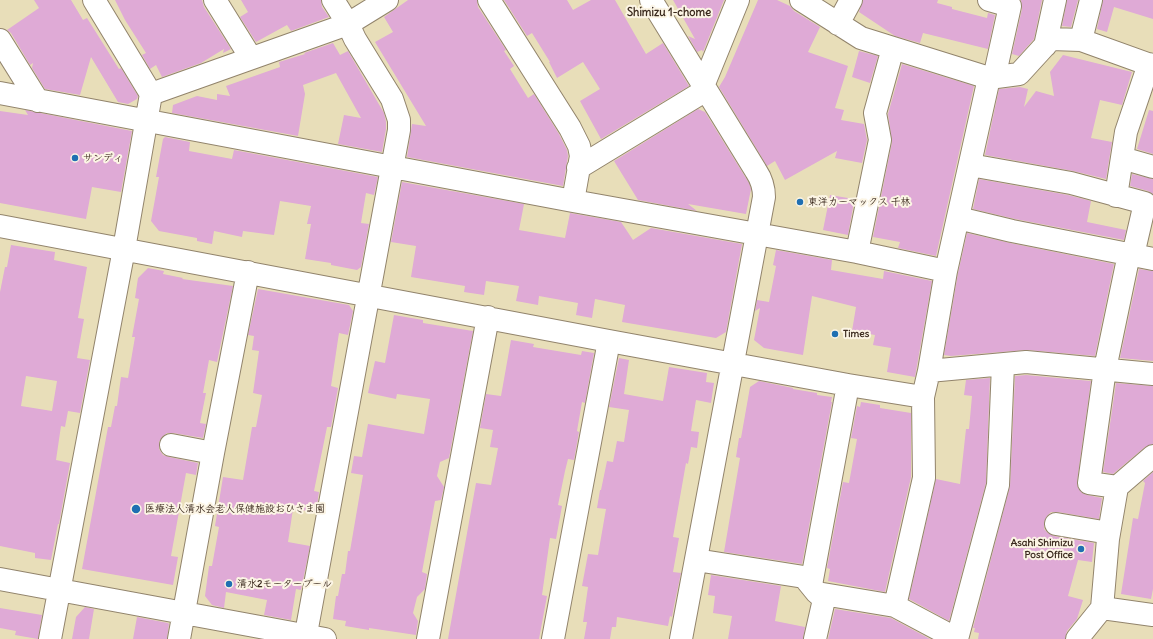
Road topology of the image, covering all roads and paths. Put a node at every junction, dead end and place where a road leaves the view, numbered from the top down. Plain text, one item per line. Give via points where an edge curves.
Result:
1 (94, 0) edge
2 (214, 0) edge
3 (333, 0) edge
4 (387, 0) edge
5 (489, 0) edge
6 (651, 0) edge
7 (738, 0) edge
8 (801, 0) edge
9 (851, 0) edge
10 (989, 0) edge
11 (1055, 0) edge
12 (1091, 0) edge
13 (348, 24) junction
14 (838, 24) junction
15 (0, 40) edge
16 (1081, 40) junction
17 (1045, 46) junction
18 (893, 48) junction
19 (251, 58) junction
20 (1151, 65) edge
21 (991, 78) junction
22 (705, 88) junction
23 (0, 93) edge
24 (152, 94) junction
25 (38, 100) junction
26 (148, 121) junction
27 (1122, 158) junction
28 (970, 165) junction
29 (392, 167) junction
30 (1153, 167) edge
31 (578, 168) junction
32 (1116, 196) junction
33 (572, 201) junction
34 (958, 218) junction
35 (0, 227) edge
36 (757, 233) junction
37 (124, 249) junction
38 (857, 252) junction
39 (1138, 256) edge
40 (946, 271) junction
41 (248, 272) junction
42 (368, 295) junction
43 (488, 317) junction
44 (609, 340) junction
45 (733, 363) junction
46 (1003, 365) junction
47 (1105, 370) junction
48 (929, 371) junction
49 (1153, 374) edge
50 (848, 385) junction
51 (923, 397) junction
52 (171, 445) dead end
53 (213, 453) junction
54 (1153, 456) edge
55 (1117, 487) junction
56 (1056, 524) dead end
57 (1109, 533) junction
58 (696, 560) junction
59 (0, 579) edge
60 (60, 589) junction
61 (818, 590) junction
62 (895, 606) junction
63 (1102, 608) junction
64 (184, 613) junction
65 (1153, 614) edge
66 (312, 638) edge
67 (50, 639) edge
68 (179, 639) edge
69 (428, 639) edge
70 (553, 639) edge
71 (681, 639) edge
72 (815, 639) edge
73 (957, 639) edge
74 (1077, 639) edge

1 - 24 street
2 - 19 street
3 - 13 street
4 - 13 street
5 - 31 street via 570,128 581,156
6 - 22 street
7 - 22 street
8 - 14 street
9 - 14 street
10 - 21 street via 1010,6
11 - 17 street
12 - 16 street
13 - 19 street
13 - 29 street via 396,109 399,130
14 - 18 street via 861,38
15 - 25 street
16 - 17 street via 1051,39
16 - 20 street
17 - 21 street via 1019,74
18 - 21 street
18 - 38 street via 875,113 880,140
19 - 24 street
20 - 27 street via 1126,132
21 - 28 street
22 - 31 street
22 - 36 street via 762,180 764,197
23 - 25 street
24 - 26 street
25 - 26 street
26 - 29 street
26 - 37 street
27 - 30 street
27 - 32 street
28 - 32 street via 1071,183
28 - 34 street
29 - 33 street
29 - 42 street
31 - 33 street
32 - 39 street via 1145,203
33 - 36 street
34 - 39 street
34 - 40 street
35 - 37 street
36 - 38 street
36 - 45 street
37 - 41 street
37 - 60 street
38 - 40 street
39 - 47 street
40 - 48 street
41 - 42 street
41 - 53 street
42 - 43 street
42 - 66 street
43 - 44 street
43 - 69 street
44 - 45 street
44 - 70 street
45 - 50 street
45 - 58 street
46 - 47 street via 1026,362
46 - 48 street
46 - 73 street via 998,485
47 - 49 street
47 - 55 street via 1089,483
48 - 51 street
50 - 51 street
50 - 61 street
51 - 62 street via 924,478
52 - 53 street
53 - 64 street
54 - 55 street
55 - 57 street
56 - 57 street
57 - 63 street
58 - 61 street via 804,577
58 - 71 street
59 - 60 street
60 - 64 street
60 - 67 street
61 - 62 street
61 - 72 street
62 - 73 street
63 - 65 street
63 - 74 street
64 - 66 street
64 - 68 street

